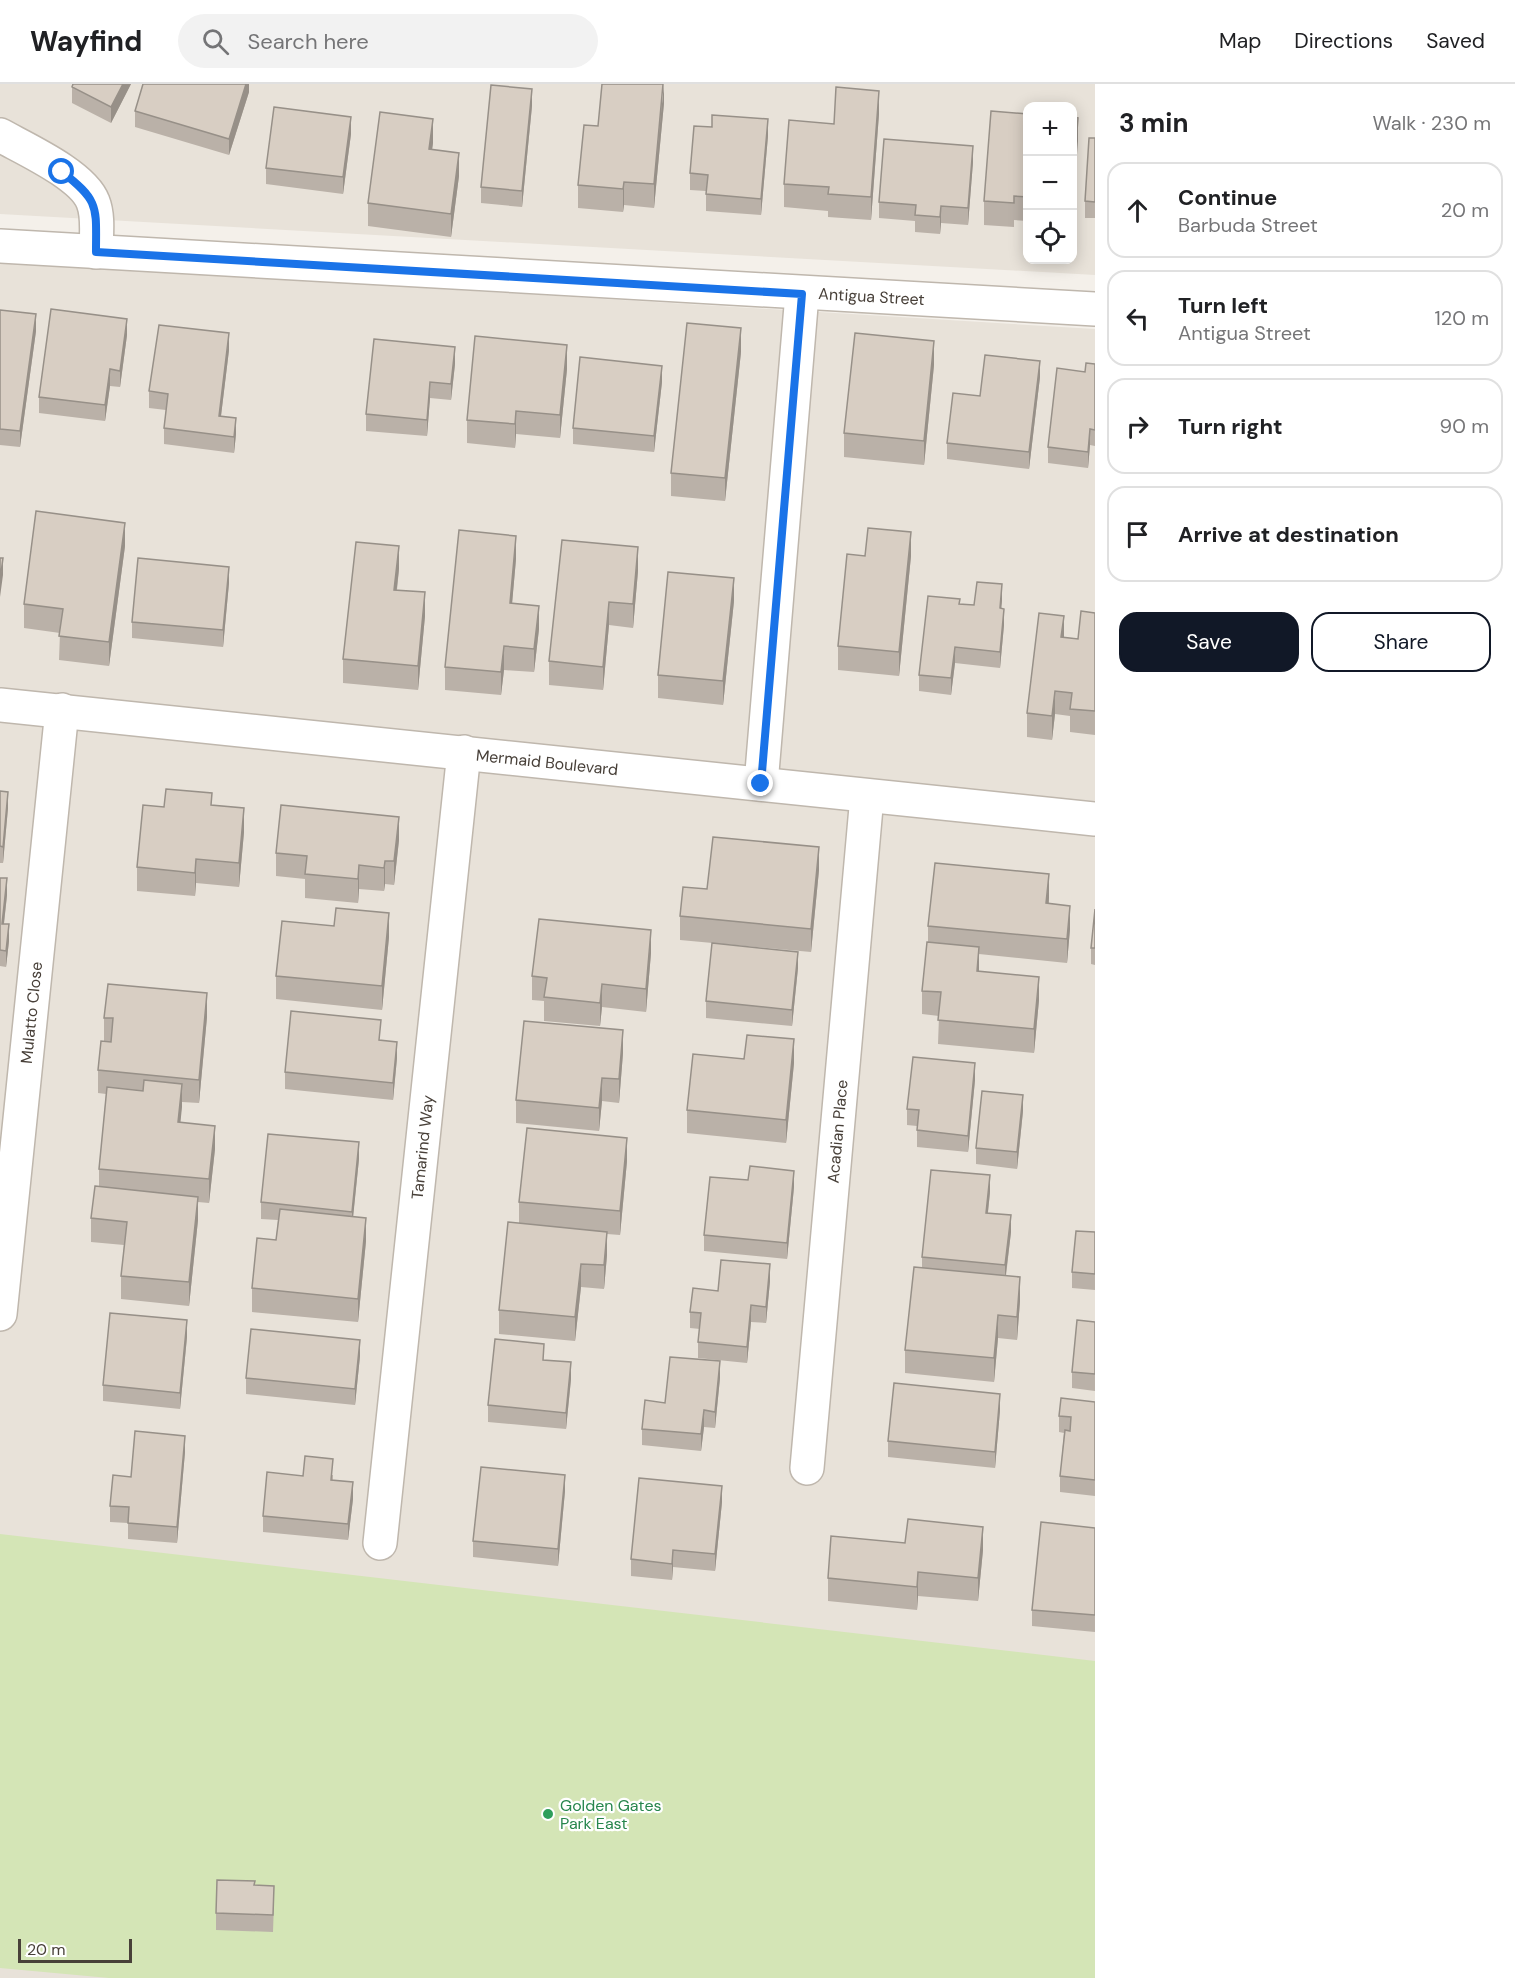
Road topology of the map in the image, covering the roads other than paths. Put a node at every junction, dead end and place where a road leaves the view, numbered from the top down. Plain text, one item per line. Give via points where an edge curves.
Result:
1 (0, 135) edge
2 (0, 246) edge
3 (96, 252) junction
4 (802, 294) junction
5 (1095, 309) edge
6 (0, 705) edge
7 (62, 710) junction
8 (464, 752) junction
9 (761, 784) junction
10 (867, 796) junction
11 (1095, 819) edge
12 (0, 1314) edge
13 (807, 1467) dead end
14 (380, 1543) dead end

1 - 3 street via 52,165 89,194 96,212
2 - 3 street, Antigua Street
3 - 4 street, Antigua Street
4 - 5 street, Antigua Street
4 - 9 street
6 - 7 street, Mermaid Boulevard
7 - 8 street, Mermaid Boulevard
7 - 12 street, Mulatto Close
8 - 9 street, Mermaid Boulevard
8 - 14 street, Tamarind Way
9 - 10 street, Mermaid Boulevard
10 - 11 street, Mermaid Boulevard
10 - 13 street, Acadian Place

